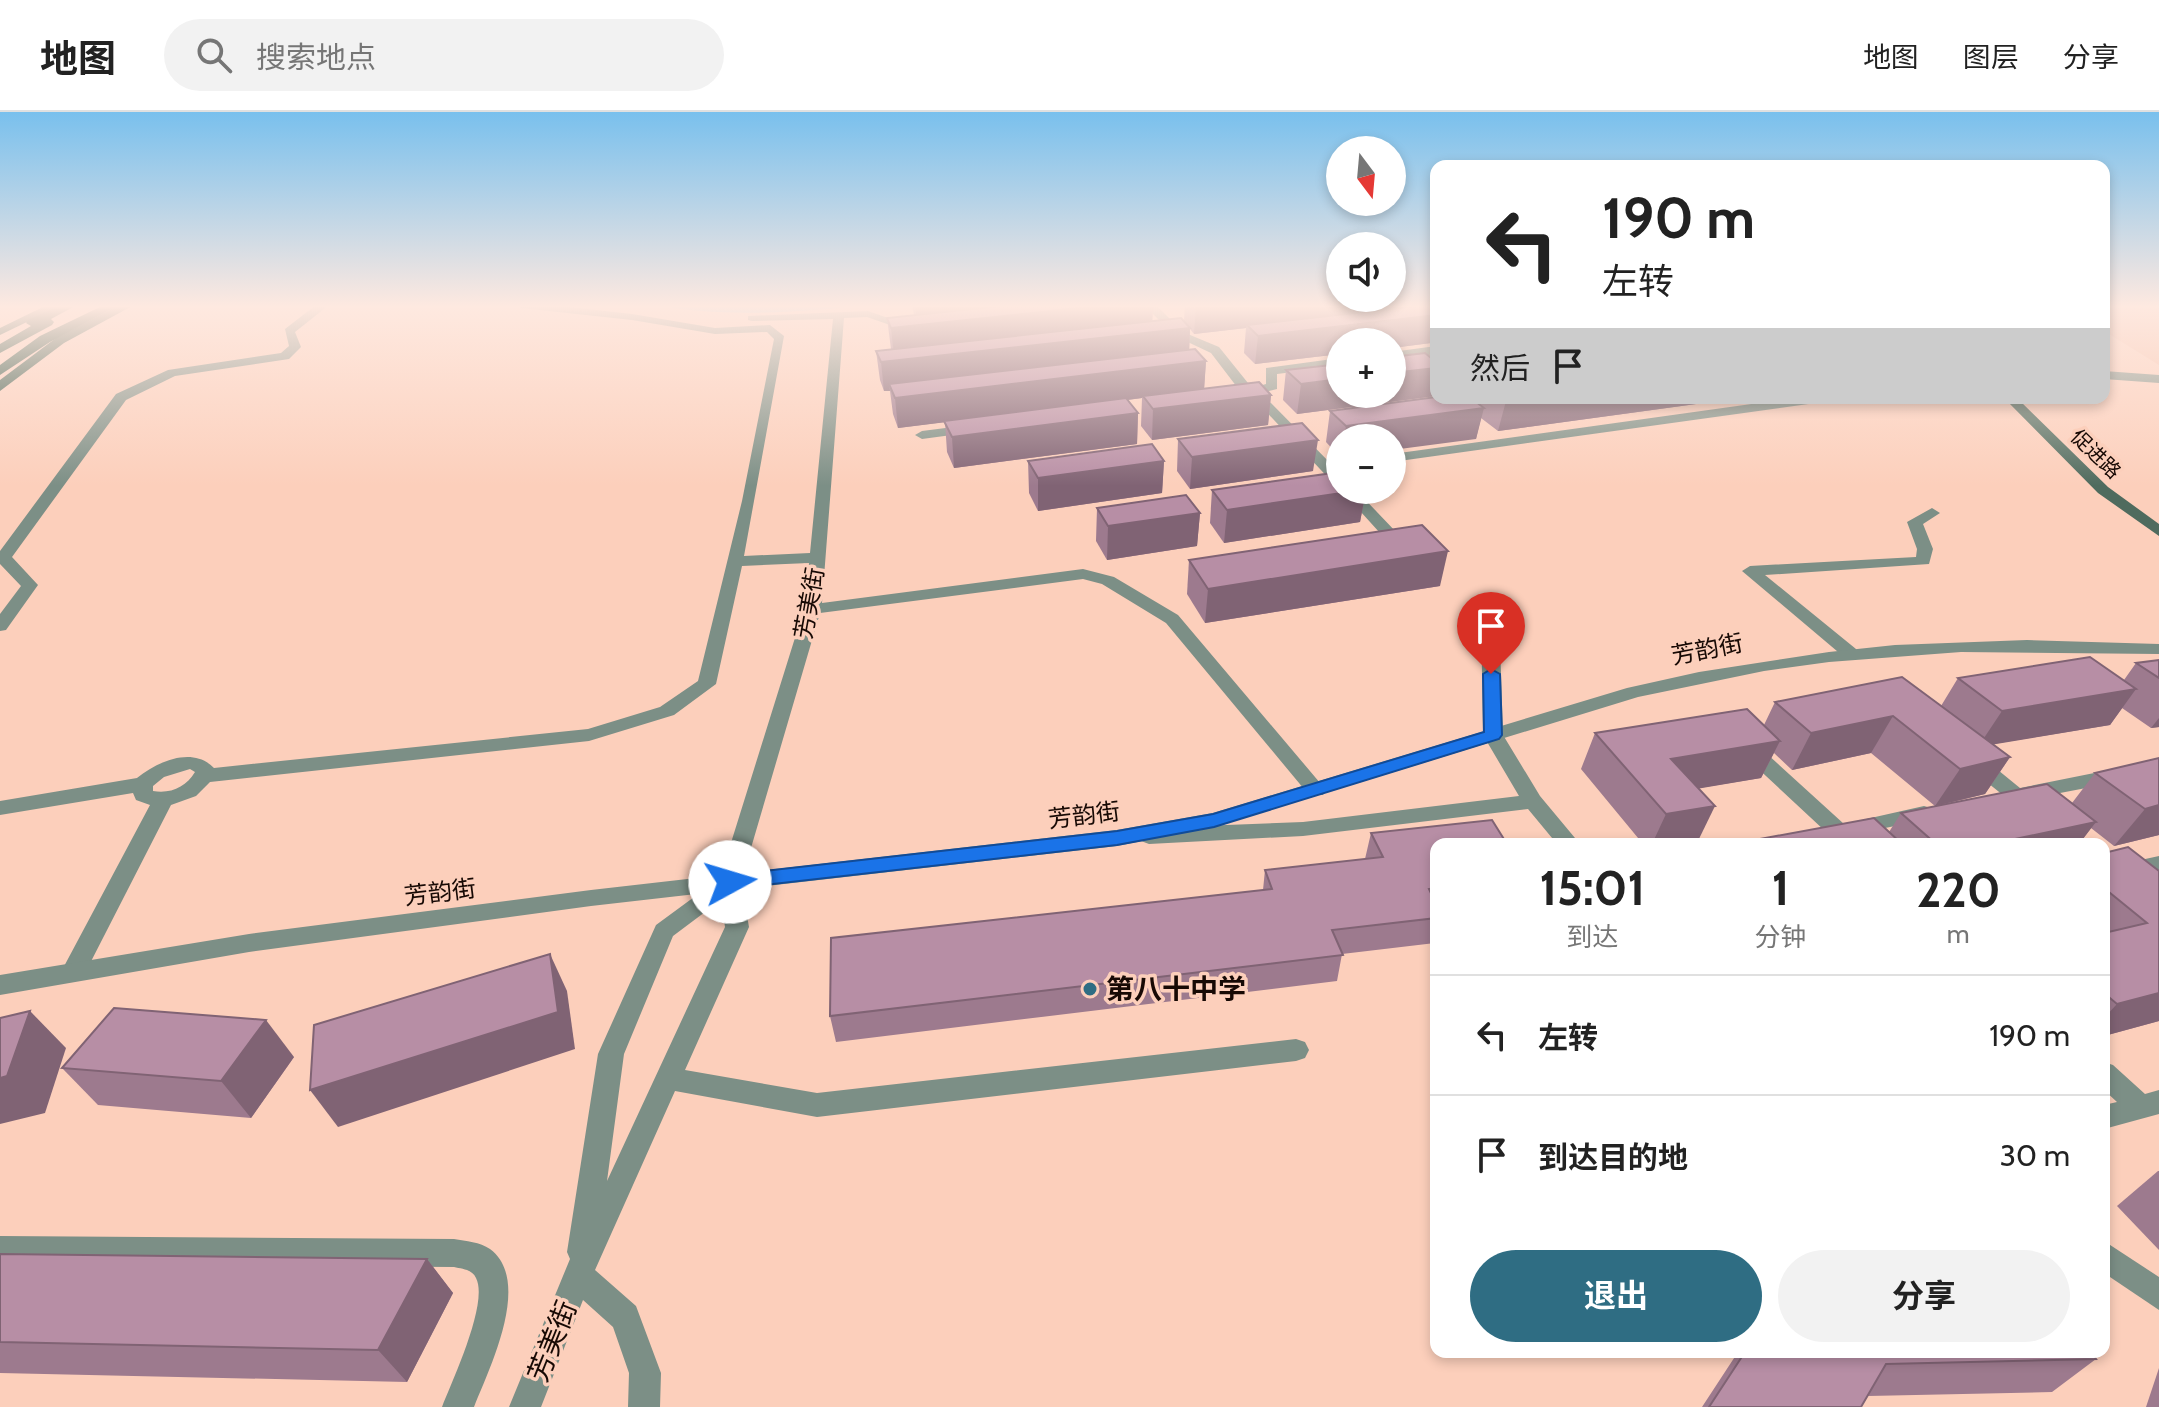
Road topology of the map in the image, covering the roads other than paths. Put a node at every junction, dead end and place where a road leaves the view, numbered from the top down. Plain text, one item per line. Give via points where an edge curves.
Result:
1 (23, 365) edge
2 (222, 365) edge
3 (774, 365) edge
4 (834, 365) edge
5 (1227, 365) edge
6 (1313, 365) edge
7 (2110, 375) edge
8 (2159, 379) edge
9 (0, 387) edge
10 (1252, 393) junction
11 (1221, 397) edge
12 (1780, 404) edge
13 (2016, 404) edge
14 (2033, 404) edge
15 (985, 427) edge
16 (922, 435) dead end
17 (1406, 456) edge
18 (1326, 459) edge
19 (1361, 504) edge
20 (1932, 513) dead end
21 (2159, 519) edge
22 (2159, 531) edge
23 (1348, 542) edge
24 (817, 558) junction
25 (735, 561) junction
26 (813, 609) junction
27 (1490, 613) dead end
28 (0, 626) edge
29 (2159, 649) edge
30 (1850, 653) junction
31 (1493, 735) junction
32 (1954, 745) edge
33 (1759, 758) edge
34 (2159, 767) edge
35 (205, 776) junction
36 (143, 784) junction
37 (1316, 790) junction
38 (2017, 795) junction
39 (164, 799) junction
40 (1533, 801) junction
41 (1987, 801) edge
42 (0, 808) edge
43 (1942, 810) edge
44 (2041, 815) edge
45 (1810, 836) edge
46 (1846, 837) edge
47 (1117, 838) junction
48 (1564, 838) edge
49 (2159, 864) edge
50 (2110, 871) edge
51 (2110, 872) edge
52 (730, 882) junction
53 (2137, 891) edge
54 (73, 972) junction
55 (0, 985) edge
56 (1296, 1050) dead end
57 (2110, 1077) edge
58 (669, 1079) junction
59 (2150, 1104) edge
60 (2110, 1115) edge
61 (0, 1250) edge
62 (2110, 1259) edge
63 (578, 1275) junction
64 (2159, 1295) edge
65 (458, 1407) edge
66 (525, 1407) edge
67 (644, 1407) edge

1 - 9 main road
2 - 28 street via 172,373 121,397 3,558 30,585
3 - 25 street
4 - 24 street, 芳美街
5 - 10 street
6 - 10 street via 1270,371 1273,386
7 - 8 street
10 - 11 street
10 - 18 street
12 - 17 street
13 - 22 main road, 促进路 via 2103,490
14 - 21 main road, 促进路
15 - 16 street
19 - 23 street via 1391,536
20 - 30 street via 1915,522 1925,549 1923,561 1750,571
24 - 25 street
24 - 26 street, 芳美街
25 - 35 street via 707,684 667,711 589,735
26 - 37 street via 1083,574 1108,580 1172,619
26 - 52 street, 芳美街
27 - 31 street
29 - 30 street, 芳韵街 via 1965,645
30 - 31 street, 芳韵街 via 1692,678
31 - 37 street, 芳韵街
31 - 40 street
32 - 38 street
33 - 46 street
34 - 38 street
35 - 36 street via 197,763 178,764
35 - 39 street via 193,788
36 - 39 street via 147,798
36 - 42 street
37 - 47 street, 芳韵街 via 1214,820
38 - 41 street
38 - 44 street
39 - 54 street
40 - 47 street via 1303,829
40 - 48 street
43 - 46 street
45 - 46 street
47 - 52 street, 芳韵街
49 - 50 street
51 - 53 street
52 - 54 street, 芳韵街 via 264,941
52 - 58 street via 737,927
52 - 63 street via 664,931 611,1054
54 - 55 street, 芳韵街
56 - 58 street via 817,1105
57 - 59 street
58 - 63 street
59 - 60 street
61 - 65 street via 454,1253 479,1259 492,1273 495,1298
62 - 64 street
63 - 66 street, 芳美街
63 - 67 street via 625,1317 645,1373

